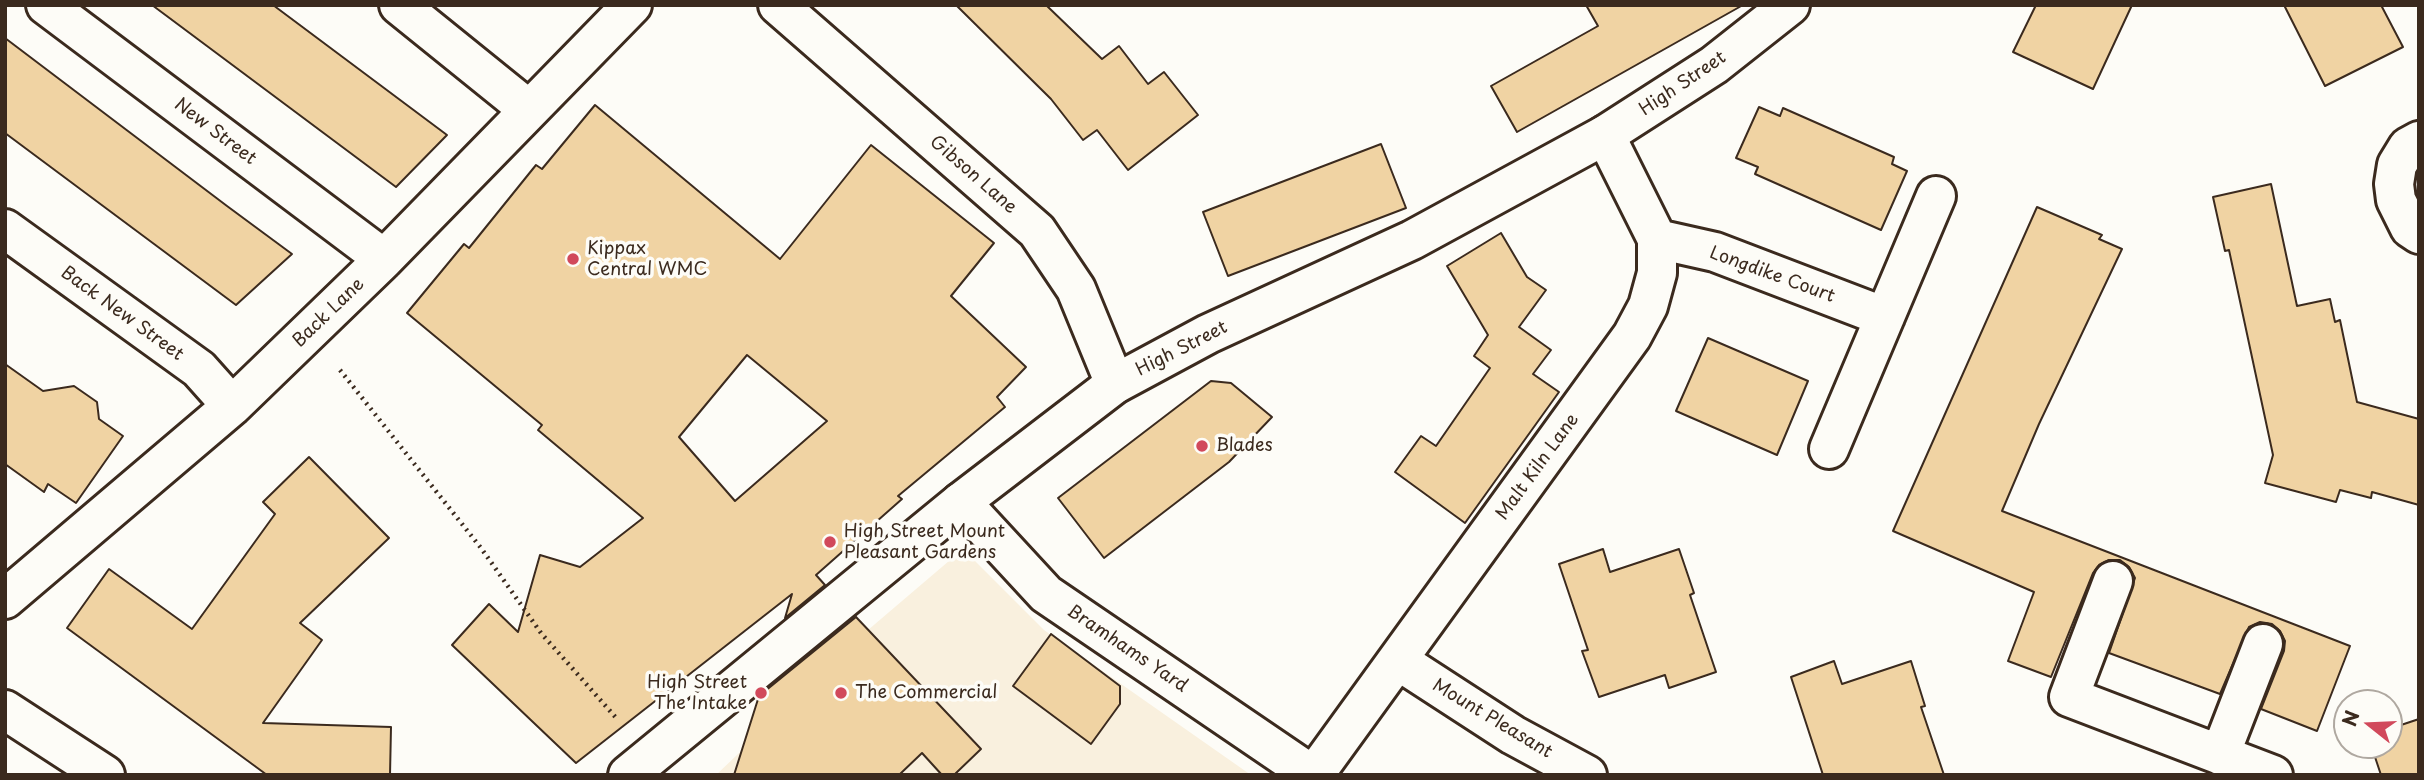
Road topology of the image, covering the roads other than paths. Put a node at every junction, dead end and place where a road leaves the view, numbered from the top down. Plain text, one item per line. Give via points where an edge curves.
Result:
1 (46, 5) edge
2 (399, 5) edge
3 (632, 5) edge
4 (778, 5) edge
5 (1790, 5) edge
6 (529, 110) junction
7 (1605, 135) junction
8 (2419, 141) edge
9 (1936, 196) dead end
10 (5, 229) edge
11 (2419, 234) edge
12 (1657, 239) junction
13 (384, 259) junction
14 (1885, 317) junction
15 (1115, 384) junction
16 (232, 406) junction
17 (1829, 449) dead end
18 (961, 502) junction
19 (2113, 581) dead end
20 (5, 598) edge
21 (2263, 644) dead end
22 (1399, 661) junction
23 (5, 710) edge
24 (2220, 755) junction
25 (639, 765) edge
26 (105, 775) edge
27 (1313, 775) edge
28 (1587, 775) edge
29 (2273, 775) edge

1 - 13 street, New Street
2 - 6 street
3 - 6 street, Back Lane
4 - 15 street, Gibson Lane via 1037,231 1076,289
5 - 7 street, High Street via 1714,65
6 - 13 street, Back Lane
7 - 12 street, Malt Kiln Lane
7 - 15 street, High Street via 1412,240 1208,334
8 - 11 street via 2408,146 2397,165 2394,184 2396,200 2410,228
9 - 14 street
10 - 16 street, Back New Street via 199,369
12 - 14 street, Longdike Court via 1715,252
12 - 22 street, Malt Kiln Lane via 1657,273 1632,336
13 - 16 street, Back Lane
14 - 17 street
15 - 18 street, High Street
16 - 20 street, Back Lane
18 - 25 street, High Street
18 - 27 street, Bramhams Yard via 1046,594
19 - 24 street via 2070,697
21 - 24 street
22 - 27 street, Malt Kiln Lane
22 - 28 street, Mount Pleasant via 1513,735
23 - 26 street
24 - 29 street

